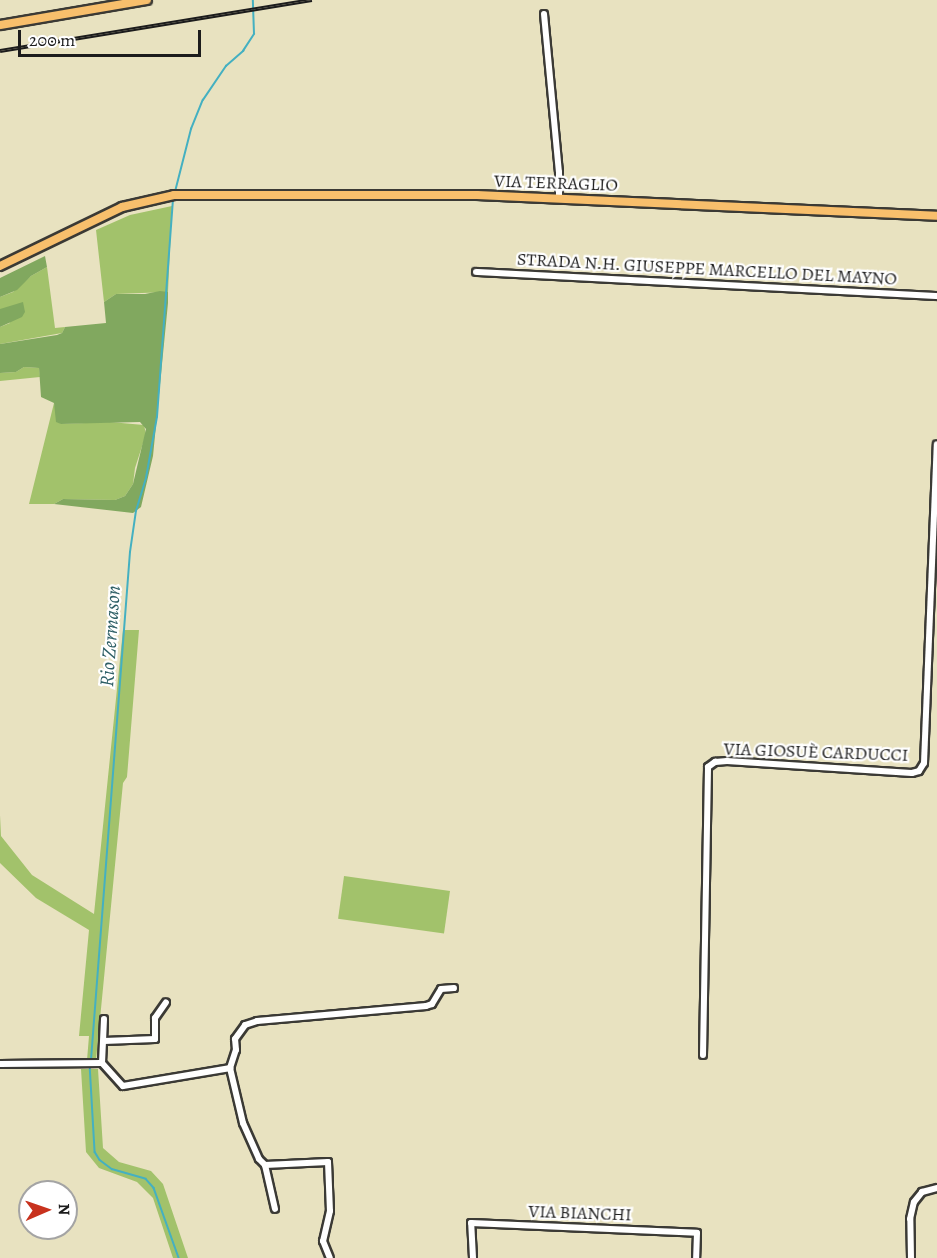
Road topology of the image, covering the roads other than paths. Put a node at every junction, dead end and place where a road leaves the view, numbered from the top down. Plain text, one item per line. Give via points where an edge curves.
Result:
1 (147, 0) edge
2 (544, 14) dead end
3 (0, 25) edge
4 (559, 197) junction
5 (937, 216) edge
6 (0, 266) edge
7 (476, 272) dead end
8 (937, 296) edge
9 (937, 444) edge
10 (454, 988) dead end
11 (166, 1002) dead end
12 (104, 1019) dead end
13 (104, 1041) junction
14 (703, 1055) dead end
15 (100, 1063) junction
16 (0, 1064) edge
17 (230, 1068) junction
18 (265, 1165) junction
19 (937, 1188) edge
20 (274, 1209) dead end
21 (330, 1258) edge
22 (473, 1258) edge
23 (696, 1258) edge
24 (911, 1258) edge

1 - 3 main road
2 - 4 street
4 - 5 main road, VIA TERRAGLIO
4 - 6 main road, VIA TERRAGLIO via 175,195 122,207
7 - 8 street, STRADA N.H. GIUSEPPE MARCELLO DEL MAYNO
9 - 14 street, VIA GIOSUÈ CARDUCCI via 924,763 912,773 727,761 708,767
10 - 17 street via 441,989 432,1004 426,1006 245,1025 235,1039
11 - 13 street via 155,1018 155,1039
12 - 13 street
13 - 15 street
15 - 16 street
15 - 17 street via 123,1086
17 - 18 street via 243,1123
18 - 20 street
18 - 21 street via 328,1162 330,1211 323,1240
19 - 24 street via 922,1192 914,1202 910,1219
22 - 23 street, VIA BIANCHI via 471,1223 697,1233

